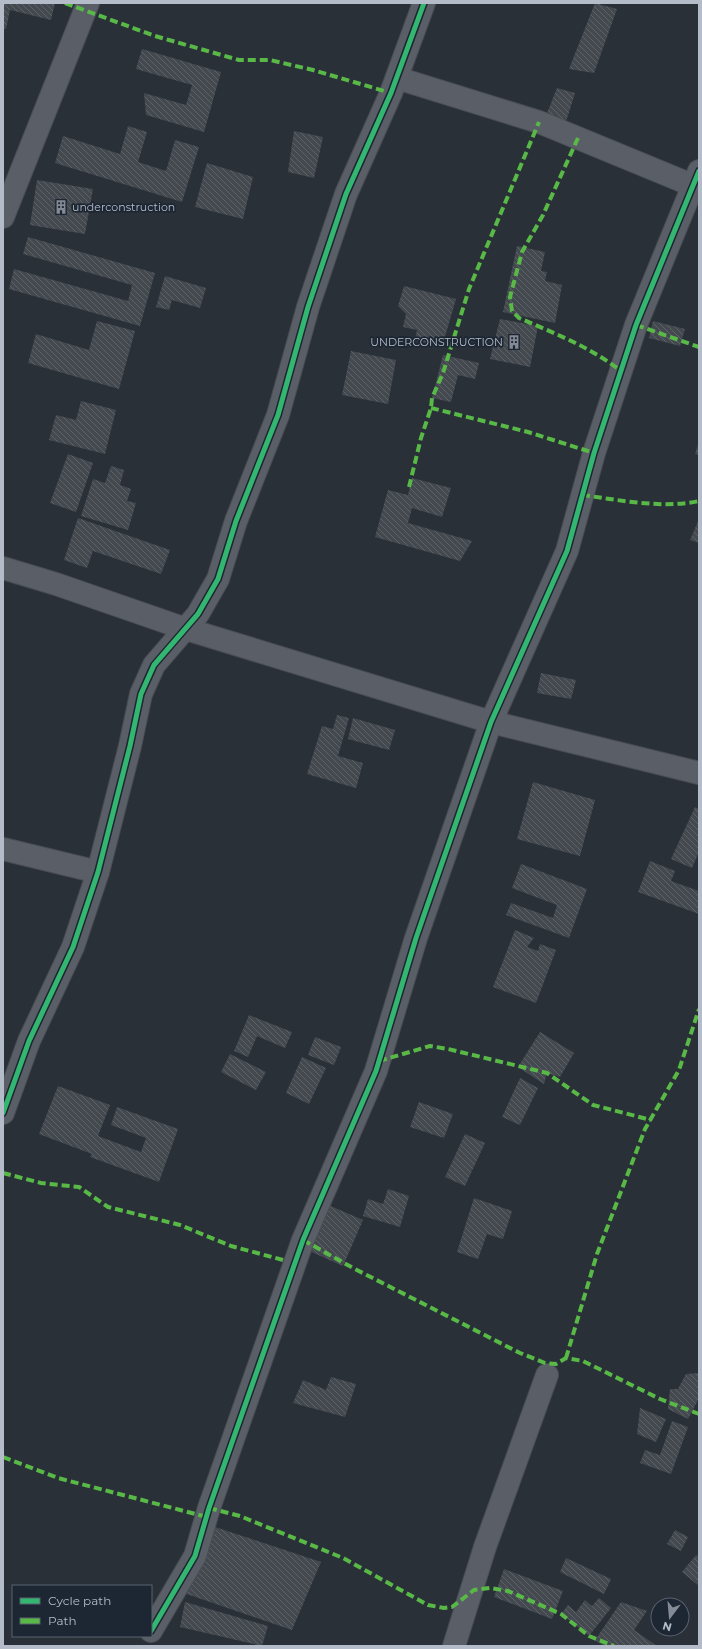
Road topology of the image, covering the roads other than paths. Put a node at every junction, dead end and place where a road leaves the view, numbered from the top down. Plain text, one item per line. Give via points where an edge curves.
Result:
1 (88, 3) edge
2 (424, 3) edge
3 (397, 78) junction
4 (697, 182) edge
5 (3, 217) edge
6 (3, 568) edge
7 (186, 629) junction
8 (491, 722) junction
9 (699, 773) edge
10 (3, 849) edge
11 (98, 872) junction
12 (3, 1112) edge
13 (548, 1375) dead end
14 (152, 1629) edge
15 (147, 1637) edge
16 (142, 1646) edge
17 (454, 1646) edge

1 - 5 street
2 - 3 street
3 - 4 street via 539,122
3 - 7 street via 346,194 308,308 278,415 236,521 218,579 198,614
4 - 8 street via 636,325 594,453 566,551
6 - 7 street
7 - 8 street
7 - 11 street via 154,665 141,694
8 - 9 street
8 - 14 street via 416,938 376,1071 303,1240 194,1556
10 - 11 street
11 - 12 street via 73,947 29,1041
13 - 17 street via 485,1547
15 - 16 street

